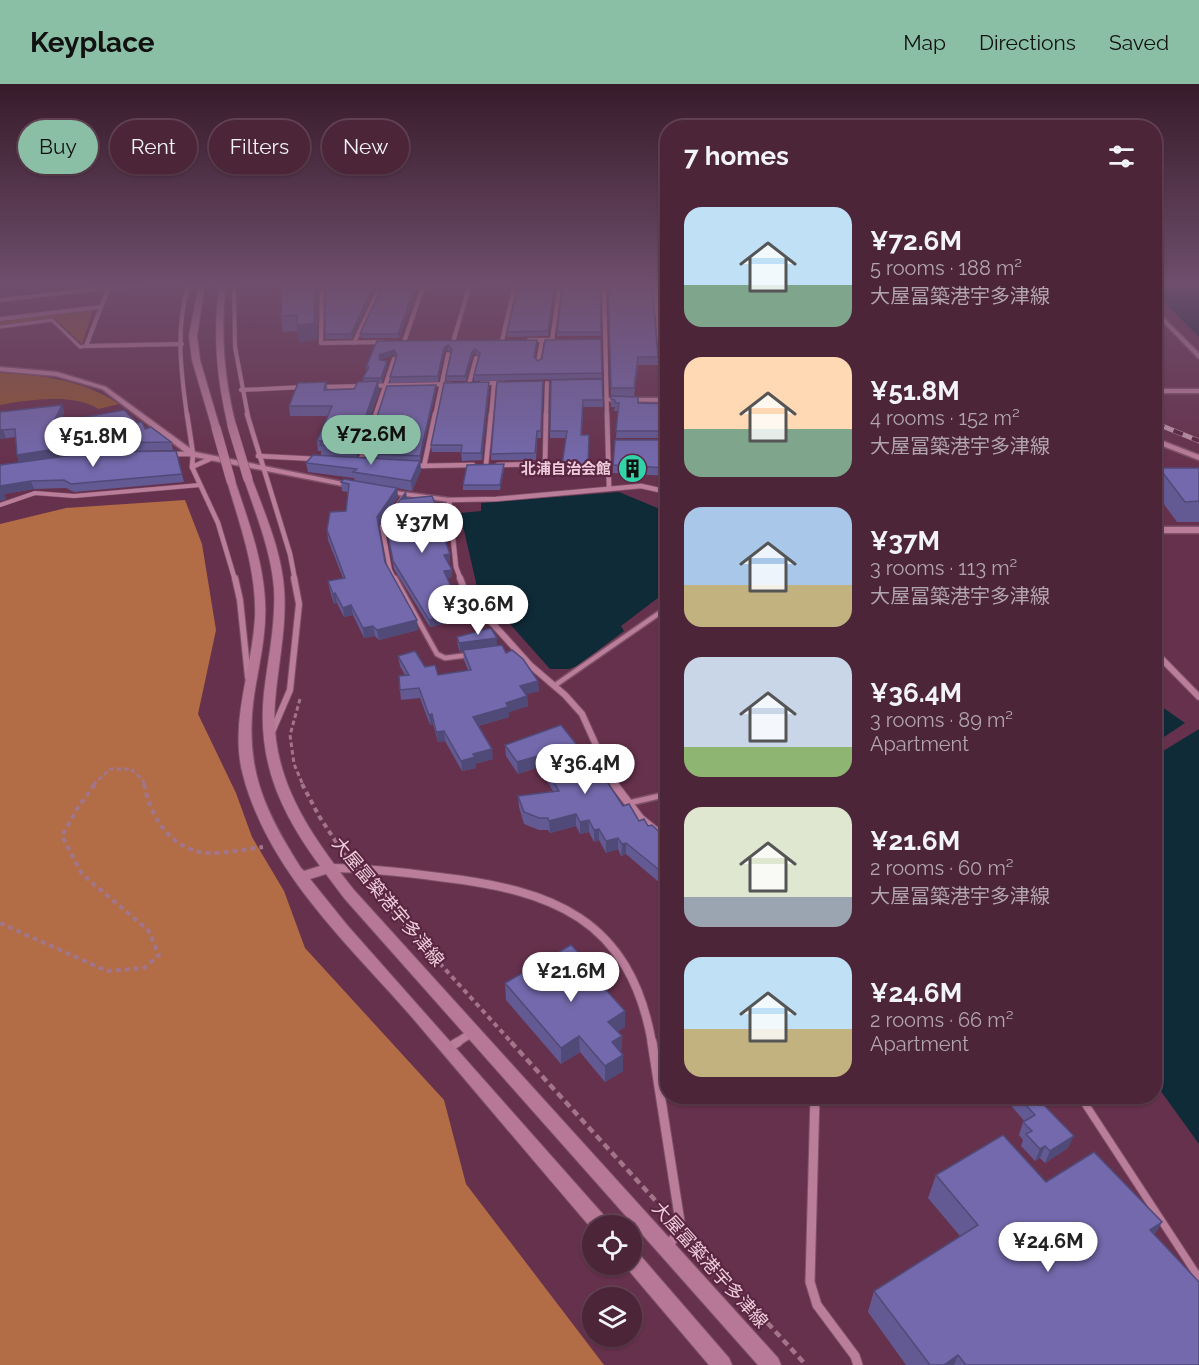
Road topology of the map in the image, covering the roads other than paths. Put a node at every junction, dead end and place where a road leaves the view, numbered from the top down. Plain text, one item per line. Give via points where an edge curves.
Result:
1 (78, 344) edge
2 (182, 344) joint
3 (194, 344) edge
4 (218, 344) edge
5 (235, 344) edge
6 (541, 344) edge
7 (607, 344) edge
8 (1186, 344) edge
9 (86, 346) joint
10 (448, 354) edge
11 (1199, 357) edge
12 (476, 358) edge
13 (383, 362) edge
14 (538, 362) edge
15 (0, 369) edge
16 (595, 382) edge
17 (607, 382) junction
18 (494, 383) junction
19 (515, 383) edge
20 (536, 383) edge
21 (547, 383) junction
22 (553, 383) edge
23 (439, 384) junction
24 (469, 384) junction
25 (385, 385) junction
26 (242, 390) junction
27 (1162, 391) edge
28 (1199, 391) edge
29 (607, 399) junction
30 (660, 400) edge
31 (607, 443) junction
32 (617, 443) edge
33 (1162, 443) edge
34 (160, 454) edge
35 (193, 454) junction
36 (258, 456) junction
37 (1199, 458) edge
38 (210, 459) junction
39 (326, 460) edge
40 (349, 461) edge
41 (360, 462) junction
42 (370, 463) edge
43 (486, 465) junction
44 (412, 466) edge
45 (424, 466) junction
46 (192, 467) junction
47 (262, 469) junction
48 (200, 485) junction
49 (362, 487) edge
50 (609, 487) junction
51 (373, 489) edge
52 (660, 490) edge
53 (405, 494) junction
54 (449, 500) junction
55 (0, 505) edge
56 (1162, 530) edge
57 (1199, 530) edge
58 (660, 613) edge
59 (515, 649) junction
60 (504, 650) edge
61 (480, 653) edge
62 (1162, 659) edge
63 (249, 684) junction
64 (554, 686) junction
65 (1199, 697) edge
66 (269, 738) junction
67 (660, 796) edge
68 (628, 803) junction
69 (660, 834) edge
70 (328, 868) junction
71 (302, 877) junction
72 (473, 1031) junction
73 (448, 1048) junction
74 (660, 1103) edge
75 (660, 1104) edge
76 (815, 1104) edge
77 (1085, 1104) edge
78 (592, 1215) edge
79 (667, 1248) junction
80 (642, 1272) edge
81 (1199, 1278) edge
82 (722, 1365) edge
83 (771, 1365) edge
84 (858, 1365) edge

1 - 9 lane
2 - 9 street
2 - 35 street via 183,392
3 - 63 main road, bridge via 260,591 260,619
4 - 66 main road, 大屋冨築港宇多津線, bridge via 232,426 276,564 280,613
5 - 26 street
6 - 14 street
7 - 17 street
8 - 11 street
10 - 23 street
12 - 24 street
13 - 25 street via 393,361
15 - 35 street via 57,374 98,385 116,394
16 - 17 street
17 - 29 street
18 - 19 street
18 - 24 street
18 - 43 street
20 - 21 street
21 - 22 street
21 - 43 street via 545,464
23 - 24 street
23 - 25 street
23 - 45 street
25 - 26 street
25 - 41 street
26 - 36 street
27 - 28 street
29 - 30 street
29 - 31 street
31 - 32 street
31 - 50 street
33 - 37 street
34 - 35 street
35 - 38 street
35 - 46 street
36 - 39 street
36 - 47 street
38 - 46 street
38 - 47 street
40 - 41 street
41 - 42 street
43 - 45 street
44 - 45 street
46 - 48 street
47 - 49 street
47 - 66 street via 290,554 299,604 290,690
48 - 55 lane via 74,496 35,493
48 - 63 street via 233,570
50 - 52 street via 641,486
50 - 54 street
51 - 53 street
53 - 54 street
53 - 61 lane via 382,526 390,570 437,654 445,658
54 - 59 street via 456,567 466,594
56 - 57 street
58 - 64 lane
59 - 60 lane
59 - 64 street
62 - 65 street
63 - 71 main road via 249,772 256,798
64 - 68 street via 582,714 614,785
66 - 70 main road, 大屋冨築港宇多津線 via 280,791
67 - 68 lane
68 - 69 street
70 - 71 main road
70 - 72 main road, 大屋冨築港宇多津線
70 - 74 street via 354,867 494,882 528,890 582,918 609,944 629,972 644,1008
71 - 73 main road
72 - 73 street
72 - 79 main road, 大屋冨築港宇多津線
73 - 78 main road
75 - 79 street via 681,1228
76 - 84 street via 810,1282 817,1305
77 - 81 lane
79 - 83 main road, 大屋冨築港宇多津線
80 - 82 main road

